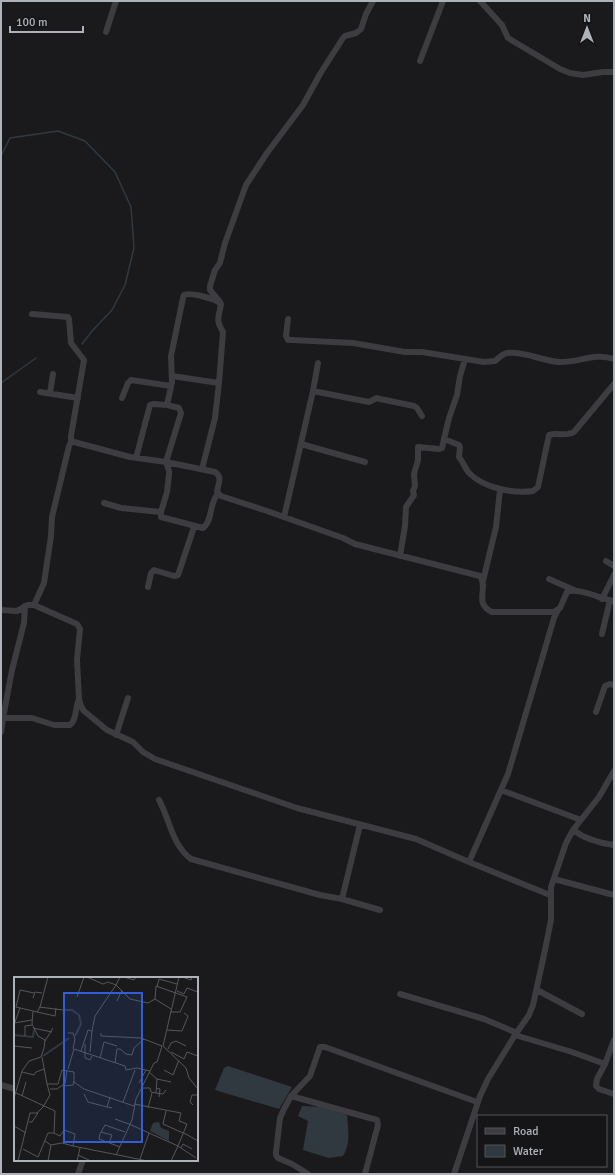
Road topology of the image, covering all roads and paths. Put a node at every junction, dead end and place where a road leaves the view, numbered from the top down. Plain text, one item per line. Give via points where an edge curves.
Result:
1 (116, 1) edge
2 (374, 1) edge
3 (443, 1) edge
4 (480, 1) edge
5 (106, 32) dead end
6 (420, 61) dead end
7 (614, 72) edge
8 (220, 302) junction
9 (32, 314) dead end
10 (288, 319) dead end
11 (465, 359) junction
12 (614, 359) edge
13 (318, 362) dead end
14 (53, 374) dead end
15 (172, 376) junction
16 (219, 383) junction
17 (614, 384) edge
18 (171, 386) junction
19 (313, 391) junction
20 (40, 392) dead end
21 (50, 394) junction
22 (78, 398) junction
23 (122, 398) dead end
24 (167, 405) junction
25 (422, 416) dead end
26 (444, 439) junction
27 (72, 442) junction
28 (301, 444) junction
29 (136, 458) junction
30 (166, 462) junction
31 (365, 462) dead end
32 (202, 469) junction
33 (500, 490) junction
34 (218, 494) junction
35 (104, 503) dead end
36 (161, 512) junction
37 (284, 517) junction
38 (194, 527) junction
39 (400, 556) junction
40 (606, 562) dead end
41 (614, 566) edge
42 (614, 575) edge
43 (549, 579) dead end
44 (483, 581) junction
45 (148, 587) dead end
46 (574, 590) junction
47 (602, 599) junction
48 (612, 601) edge
49 (34, 604) junction
50 (26, 606) junction
51 (1, 610) edge
52 (558, 610) junction
53 (602, 634) dead end
54 (614, 685) edge
55 (128, 698) dead end
56 (79, 699) junction
57 (596, 712) dead end
58 (2, 721) edge
59 (1, 732) edge
60 (116, 735) junction
61 (614, 771) edge
62 (607, 784) junction
63 (614, 787) edge
64 (501, 790) junction
65 (160, 800) dead end
66 (581, 820) junction
67 (360, 826) junction
68 (573, 830) junction
69 (614, 845) edge
70 (469, 862) junction
71 (554, 879) junction
72 (550, 895) junction
73 (614, 895) edge
74 (342, 899) junction
75 (380, 910) dead end
76 (537, 990) junction
77 (400, 994) dead end
78 (582, 1014) dead end
79 (516, 1034) junction
80 (614, 1040) edge
81 (605, 1064) junction
82 (1, 1085) edge
83 (14, 1089) edge
84 (614, 1094) edge
85 (291, 1096) junction
86 (478, 1102) junction
87 (83, 1161) edge
88 (78, 1174) edge
89 (308, 1174) edge
90 (364, 1174) edge
91 (454, 1174) edge

1 - 5 street
2 - 8 street via 361,29 343,38 303,105 256,170 242,194 220,263 209,288
3 - 6 street
4 - 7 street via 502,25 508,38 560,69 583,75
8 - 15 street via 190,294 184,295 171,356
8 - 16 street via 218,325 222,332
9 - 22 street via 68,317 71,343 84,360
10 - 11 street via 288,340 360,344
11 - 12 street via 492,362 503,354 517,353 559,362 599,356
11 - 26 street
13 - 19 street
14 - 21 street
15 - 16 street
15 - 18 street
16 - 32 street via 215,418
17 - 33 street via 574,432 569,435 549,435 536,489 530,492
18 - 23 street via 131,380
18 - 24 street
19 - 25 street via 368,402 377,398 414,406
19 - 28 street
20 - 21 street
21 - 22 street
22 - 27 street
24 - 29 street via 150,405
24 - 30 street via 178,408 180,412
26 - 33 street via 459,445 459,458 471,475
26 - 39 street via 442,448 439,449 418,446 414,496 406,507
27 - 29 street
27 - 49 street via 52,513 44,583
28 - 31 street
28 - 37 street
29 - 30 street
30 - 32 street
30 - 36 street via 169,475
32 - 34 street via 219,474
33 - 44 street via 496,527
34 - 37 street
34 - 38 street via 205,527
35 - 36 street via 121,508
36 - 38 street via 164,518
37 - 39 street via 355,544
38 - 45 street via 178,575 154,570
39 - 44 street via 480,576
40 - 41 street
42 - 47 street
43 - 46 street
44 - 52 street via 483,603 492,612
46 - 47 street
46 - 52 street via 567,592
47 - 48 street
48 - 53 street
49 - 50 street
49 - 56 street via 78,626
50 - 51 street via 17,611
50 - 58 street
52 - 64 street
54 - 57 street via 604,686
55 - 60 street
56 - 58 street via 74,721 70,725 54,725 32,718
56 - 60 street via 84,711
58 - 59 street
60 - 67 street via 133,742 155,759 297,808
61 - 62 street
62 - 63 street
62 - 66 street
64 - 66 street
64 - 70 street
65 - 74 street via 172,834 191,859
66 - 68 street
67 - 70 street via 416,839
67 - 74 street
68 - 69 street via 596,842
68 - 71 street
70 - 72 street
71 - 72 street
71 - 73 street
72 - 76 street via 551,920
74 - 75 street
76 - 78 street
76 - 79 street via 531,1010
77 - 79 street via 484,1018
79 - 81 street
79 - 86 street via 488,1079
80 - 81 street
81 - 84 street via 596,1086
82 - 83 street
85 - 86 street via 309,1078 323,1046
85 - 89 street via 280,1118 276,1155
85 - 90 street via 377,1120 378,1125
86 - 91 street
87 - 88 street

